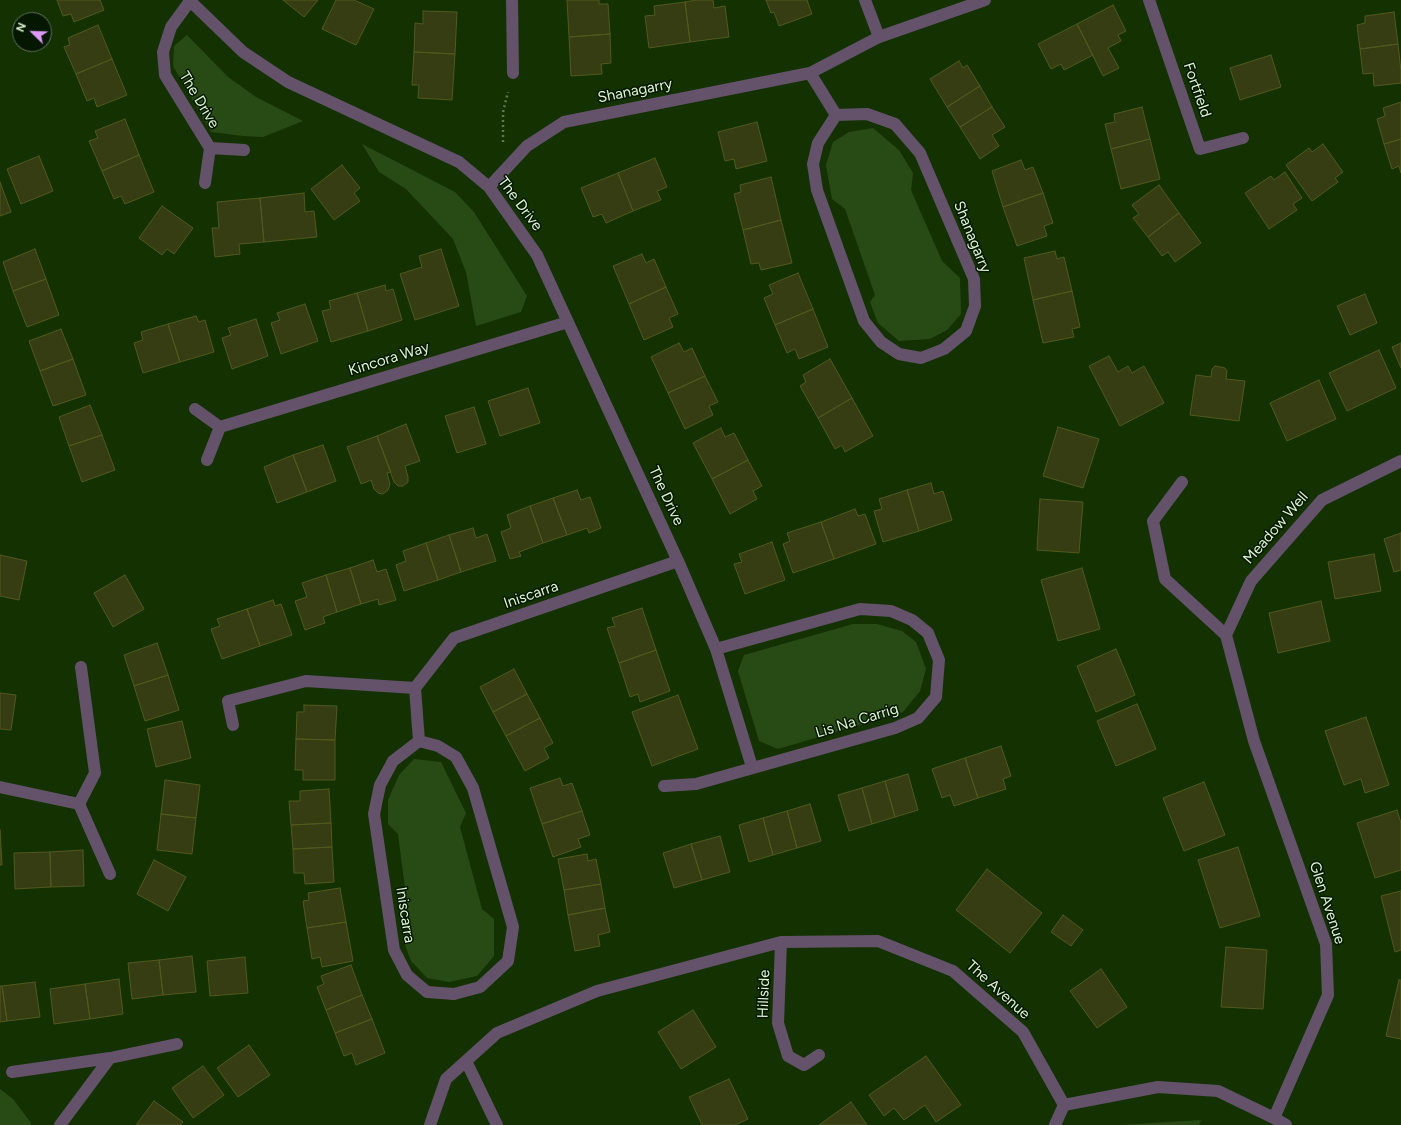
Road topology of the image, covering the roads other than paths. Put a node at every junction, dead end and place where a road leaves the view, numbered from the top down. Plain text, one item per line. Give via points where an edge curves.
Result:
1 (512, 0) edge
2 (865, 0) edge
3 (986, 0) edge
4 (1149, 0) edge
5 (189, 1) edge
6 (879, 37) junction
7 (513, 73) road end
8 (810, 73) junction
9 (836, 115) junction
10 (1243, 138) dead end
11 (210, 148) junction
12 (244, 150) dead end
13 (205, 183) dead end
14 (489, 187) junction
15 (568, 322) junction
16 (194, 409) dead end
17 (220, 427) junction
18 (207, 460) dead end
19 (1401, 461) edge
20 (1182, 482) dead end
21 (678, 561) junction
22 (1226, 635) junction
23 (716, 649) junction
24 (81, 667) dead end
25 (415, 688) junction
26 (233, 725) dead end
27 (419, 741) junction
28 (752, 767) junction
29 (664, 786) dead end
30 (0, 787) edge
31 (79, 804) junction
32 (110, 874) dead end
33 (781, 942) junction
34 (178, 1044) dead end
35 (819, 1055) dead end
36 (110, 1058) junction
37 (466, 1061) junction
38 (12, 1072) dead end
39 (1064, 1105) junction
40 (1274, 1118) junction
41 (60, 1125) edge
42 (430, 1125) edge
43 (498, 1125) edge
44 (1055, 1125) edge
45 (1286, 1125) edge

1 - 7 street
2 - 6 street
3 - 6 street, Shanagarry
4 - 10 street, Fortfield via 1200,149
5 - 11 street, The Drive via 172,27 163,52 165,75
5 - 14 street, The Drive via 243,52 288,82 459,162
6 - 8 street, Shanagarry
8 - 9 street
8 - 14 street, Shanagarry via 564,122 527,146
9 - 9 street, Shanagarry via 867,114 895,124 920,153 974,279 975,306 966,331 944,350 921,358 899,354 881,342 864,321 817,190 813,164 818,142
11 - 12 street, The Drive
11 - 13 street, The Drive
14 - 15 street, The Drive via 537,255
15 - 17 street, Kincora Way
15 - 21 street, The Drive
16 - 17 street
17 - 18 street
19 - 22 street, Meadow Well via 1322,500 1251,581
20 - 22 street via 1152,521 1165,579
21 - 23 street
21 - 25 street, Iniscarra via 454,638
22 - 40 street, Glen Avenue via 1254,742 1326,944 1328,995
23 - 28 street
23 - 28 street, Lis Na Carrig via 860,609 891,611 912,620 928,633 939,660 936,697 918,718 895,728
24 - 31 street via 95,773
25 - 26 street via 306,681 228,701
25 - 27 street
27 - 27 street, Iniscarra via 438,746 456,757 473,788 513,927 508,961 480,987 454,994 427,992 407,975 394,950 374,814 380,785 393,761
28 - 29 street, Lis Na Carrig via 696,784
30 - 31 street
31 - 32 street
33 - 35 street, Hillside via 778,1022 788,1056 804,1065
33 - 37 street via 597,991 497,1033
33 - 39 street, The Avenue via 878,940 953,971 1023,1032
34 - 36 street
36 - 38 street
36 - 41 street
37 - 42 street via 446,1079
37 - 43 street
39 - 40 street via 1158,1087 1218,1091
39 - 44 street
40 - 45 street

